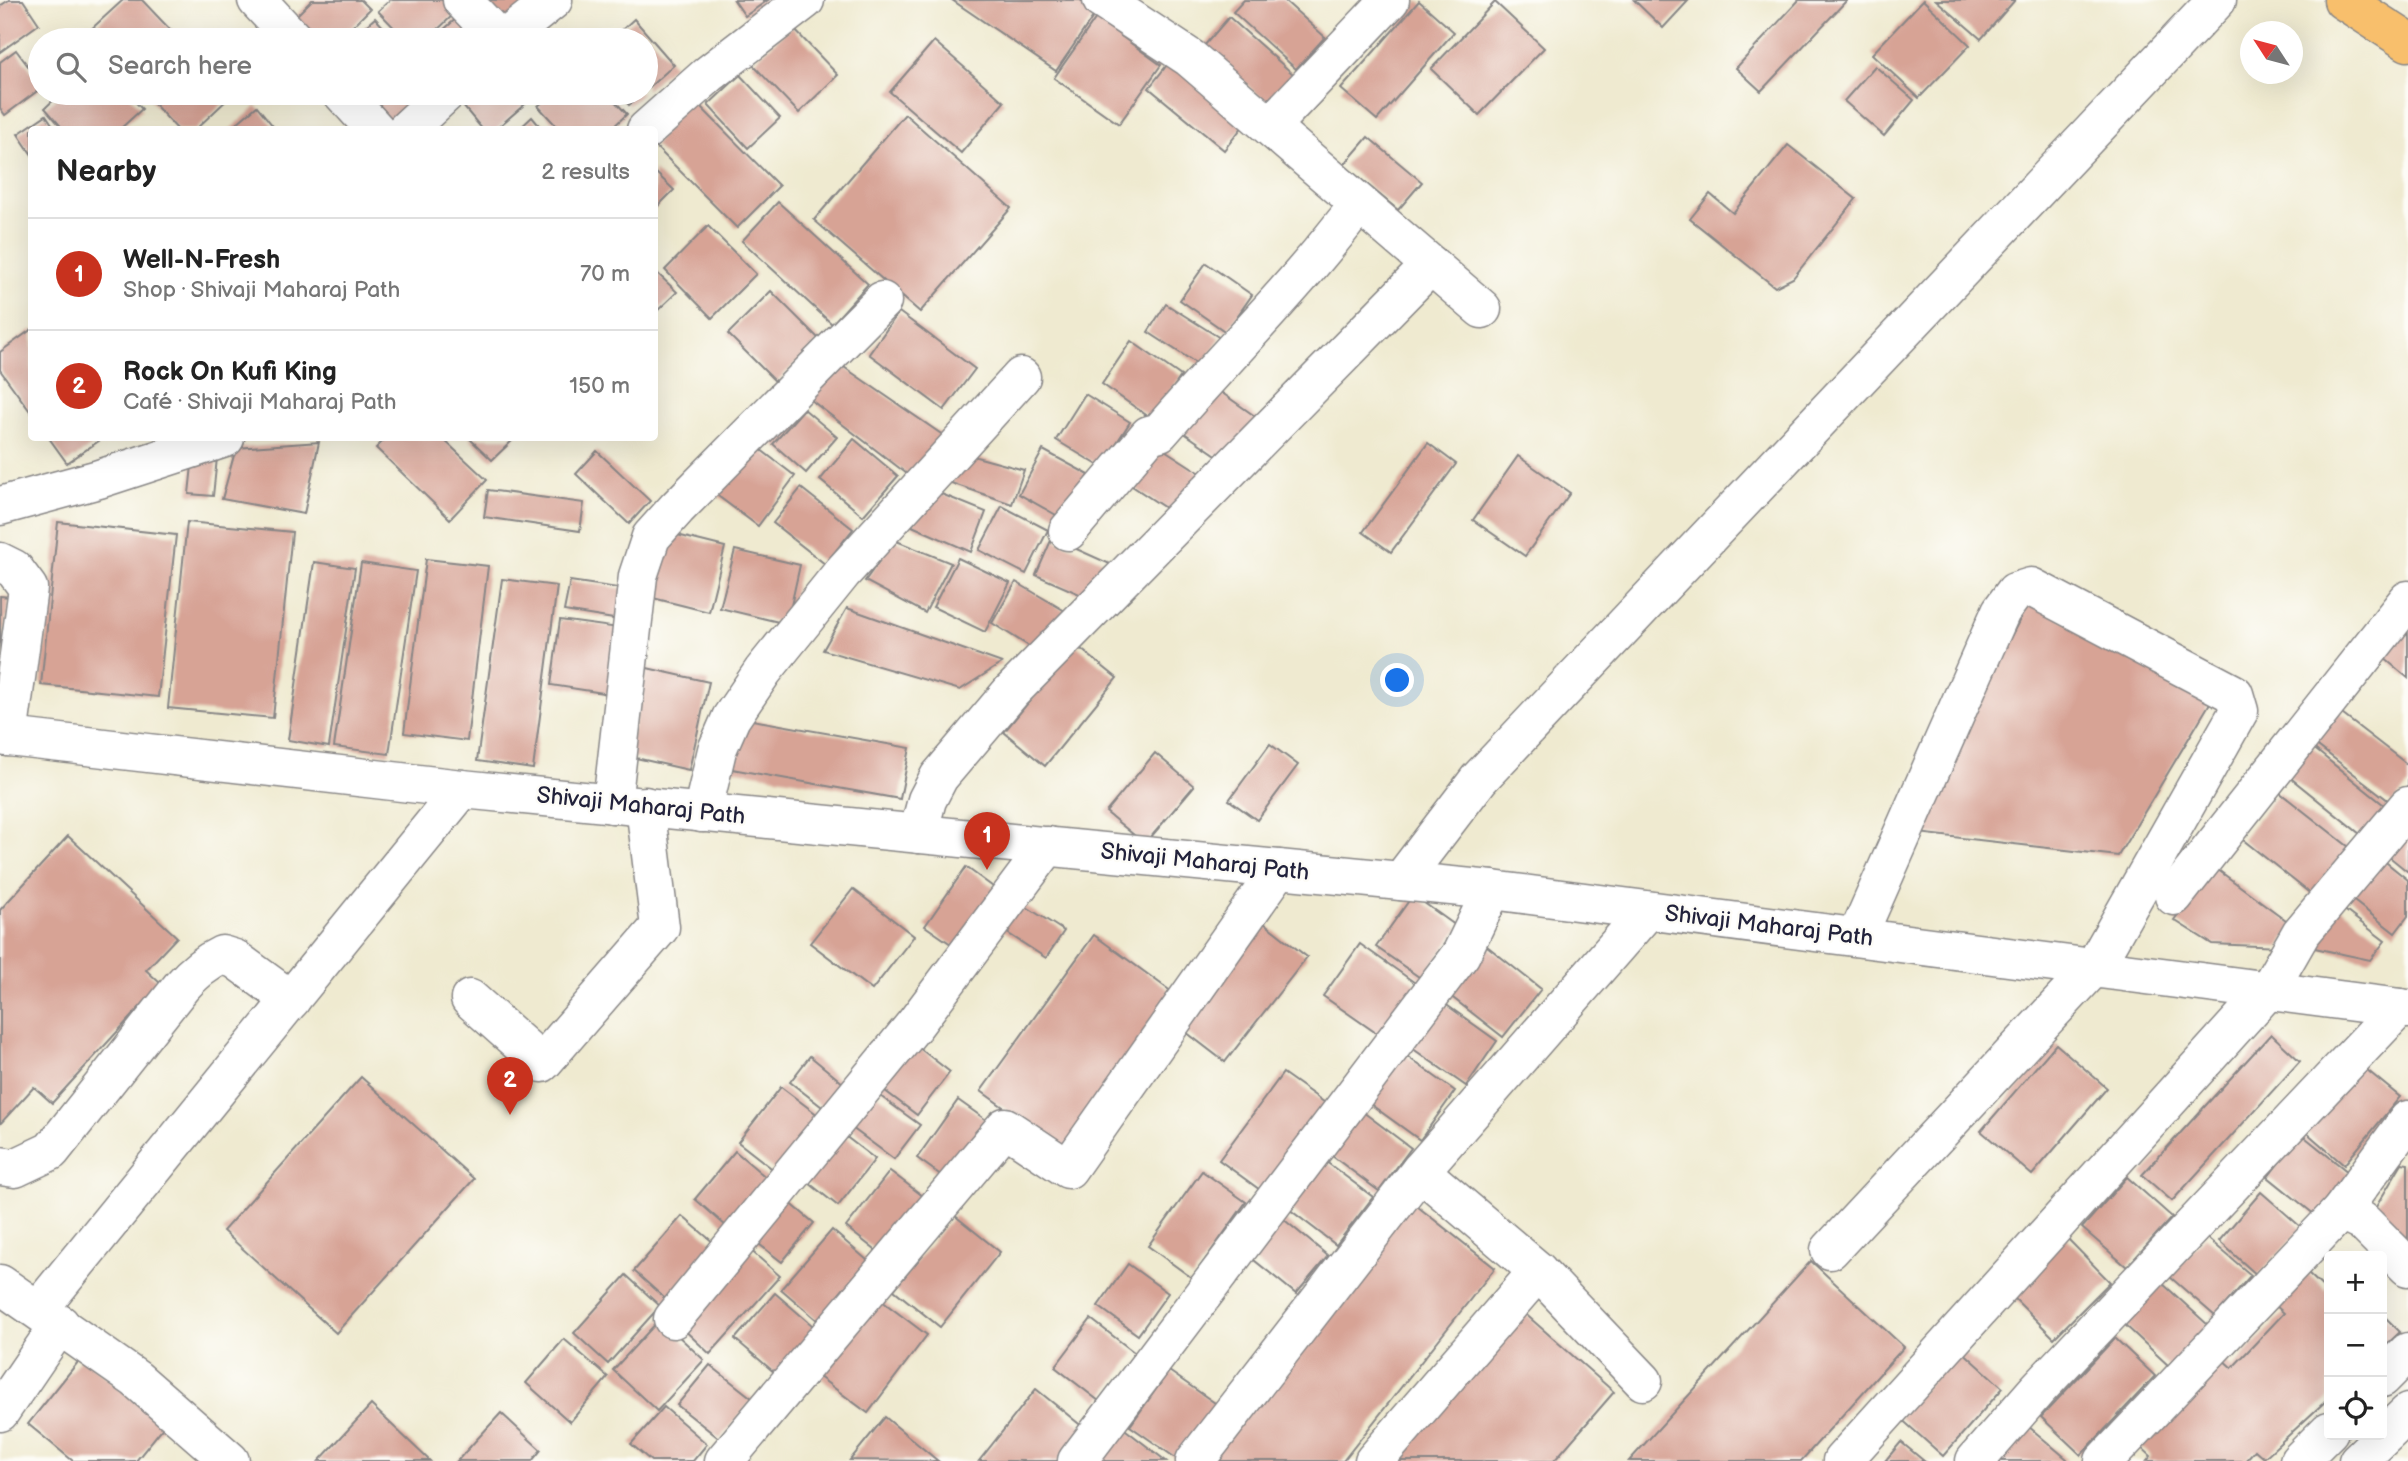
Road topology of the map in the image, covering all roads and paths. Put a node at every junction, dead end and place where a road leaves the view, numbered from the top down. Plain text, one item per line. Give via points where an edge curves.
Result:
1 (257, 0) edge
2 (462, 0) edge
3 (553, 0) edge
4 (805, 0) edge
5 (1102, 0) edge
6 (1390, 0) edge
7 (2217, 0) edge
8 (2359, 4) edge
9 (283, 28) edge
10 (489, 28) edge
11 (517, 28) edge
12 (2408, 42) edge
13 (353, 105) edge
14 (433, 105) edge
15 (372, 126) edge
16 (410, 126) edge
17 (650, 126) edge
18 (1269, 126) junction
19 (1359, 204) junction
20 (1431, 265) junction
21 (882, 301) dead end
22 (1482, 309) dead end
23 (1021, 377) dead end
24 (216, 441) edge
25 (0, 506) edge
26 (1068, 531) dead end
27 (0, 562) edge
28 (2408, 600) edge
29 (4, 736) edge
30 (462, 789) junction
31 (628, 805) junction
32 (2408, 806) edge
33 (702, 813) junction
34 (918, 834) junction
35 (1048, 846) junction
36 (1279, 869) junction
37 (1401, 881) junction
38 (1492, 890) junction
39 (2174, 897) dead end
40 (1647, 911) junction
41 (1857, 937) junction
42 (2094, 967) junction
43 (2269, 989) junction
44 (470, 999) dead end
45 (290, 1000) junction
46 (2403, 1008) edge
47 (2408, 1120) edge
48 (0, 1166) edge
49 (1420, 1171) junction
50 (2341, 1211) junction
51 (1830, 1250) dead end
52 (2408, 1267) edge
53 (1538, 1271) junction
54 (0, 1284) edge
55 (49, 1316) junction
56 (673, 1320) dead end
57 (2408, 1352) edge
58 (2383, 1377) edge
59 (1643, 1381) dead end
60 (0, 1412) edge
61 (2408, 1413) edge
62 (2324, 1436) edge
63 (230, 1461) edge
64 (724, 1461) edge
65 (1077, 1461) edge
66 (1195, 1461) edge
67 (1374, 1461) edge
68 (1842, 1461) edge
69 (1975, 1461) edge
70 (2104, 1461) edge
71 (2299, 1461) edge
72 (2358, 1461) edge

1 - 9 street
2 - 10 street
3 - 11 street
4 - 17 street
5 - 18 street via 1190,58
6 - 18 street
7 - 37 street via 1479,779
8 - 12 main road
13 - 15 street
14 - 16 street
18 - 19 street
19 - 20 street
19 - 26 street via 1308,270 1160,432 1149,435
20 - 22 street
20 - 34 street via 1011,691 939,777
21 - 31 street via 652,537 638,576
23 - 33 street via 842,573 764,671 731,718 717,750
24 - 25 street
27 - 29 street via 14,569 28,588
28 - 39 street
29 - 30 street, Shivaji Maharaj Path
30 - 31 street, Shivaji Maharaj Path
30 - 45 street
31 - 33 street, Shivaji Maharaj Path
31 - 44 street via 660,927 542,1063
32 - 43 street via 2301,933
33 - 34 street, Shivaji Maharaj Path
34 - 35 street, Shivaji Maharaj Path
35 - 36 street, Shivaji Maharaj Path
35 - 56 street via 915,1024
36 - 37 street, Shivaji Maharaj Path
36 - 64 street via 1068,1169 1005,1127
37 - 38 street, Shivaji Maharaj Path
38 - 40 street, Shivaji Maharaj Path
38 - 65 street via 1461,954
40 - 41 street, Shivaji Maharaj Path
40 - 49 street
41 - 42 street, Shivaji Maharaj Path
41 - 42 street via 2001,611 2015,592 2031,587 2221,684 2234,694 2239,711
42 - 43 street, Shivaji Maharaj Path
42 - 51 street
43 - 46 street, Shivaji Maharaj Path
43 - 68 street
45 - 48 street via 235,959 222,955 209,961 188,979 51,1152 15,1168
45 - 55 street
46 - 69 street via 2046,1380
47 - 50 street
49 - 53 street
49 - 66 street
50 - 52 street via 2362,1221
50 - 70 street
53 - 59 street
53 - 67 street
54 - 55 street
55 - 60 street
55 - 63 street via 136,1379
57 - 58 street
61 - 72 street
62 - 71 street

